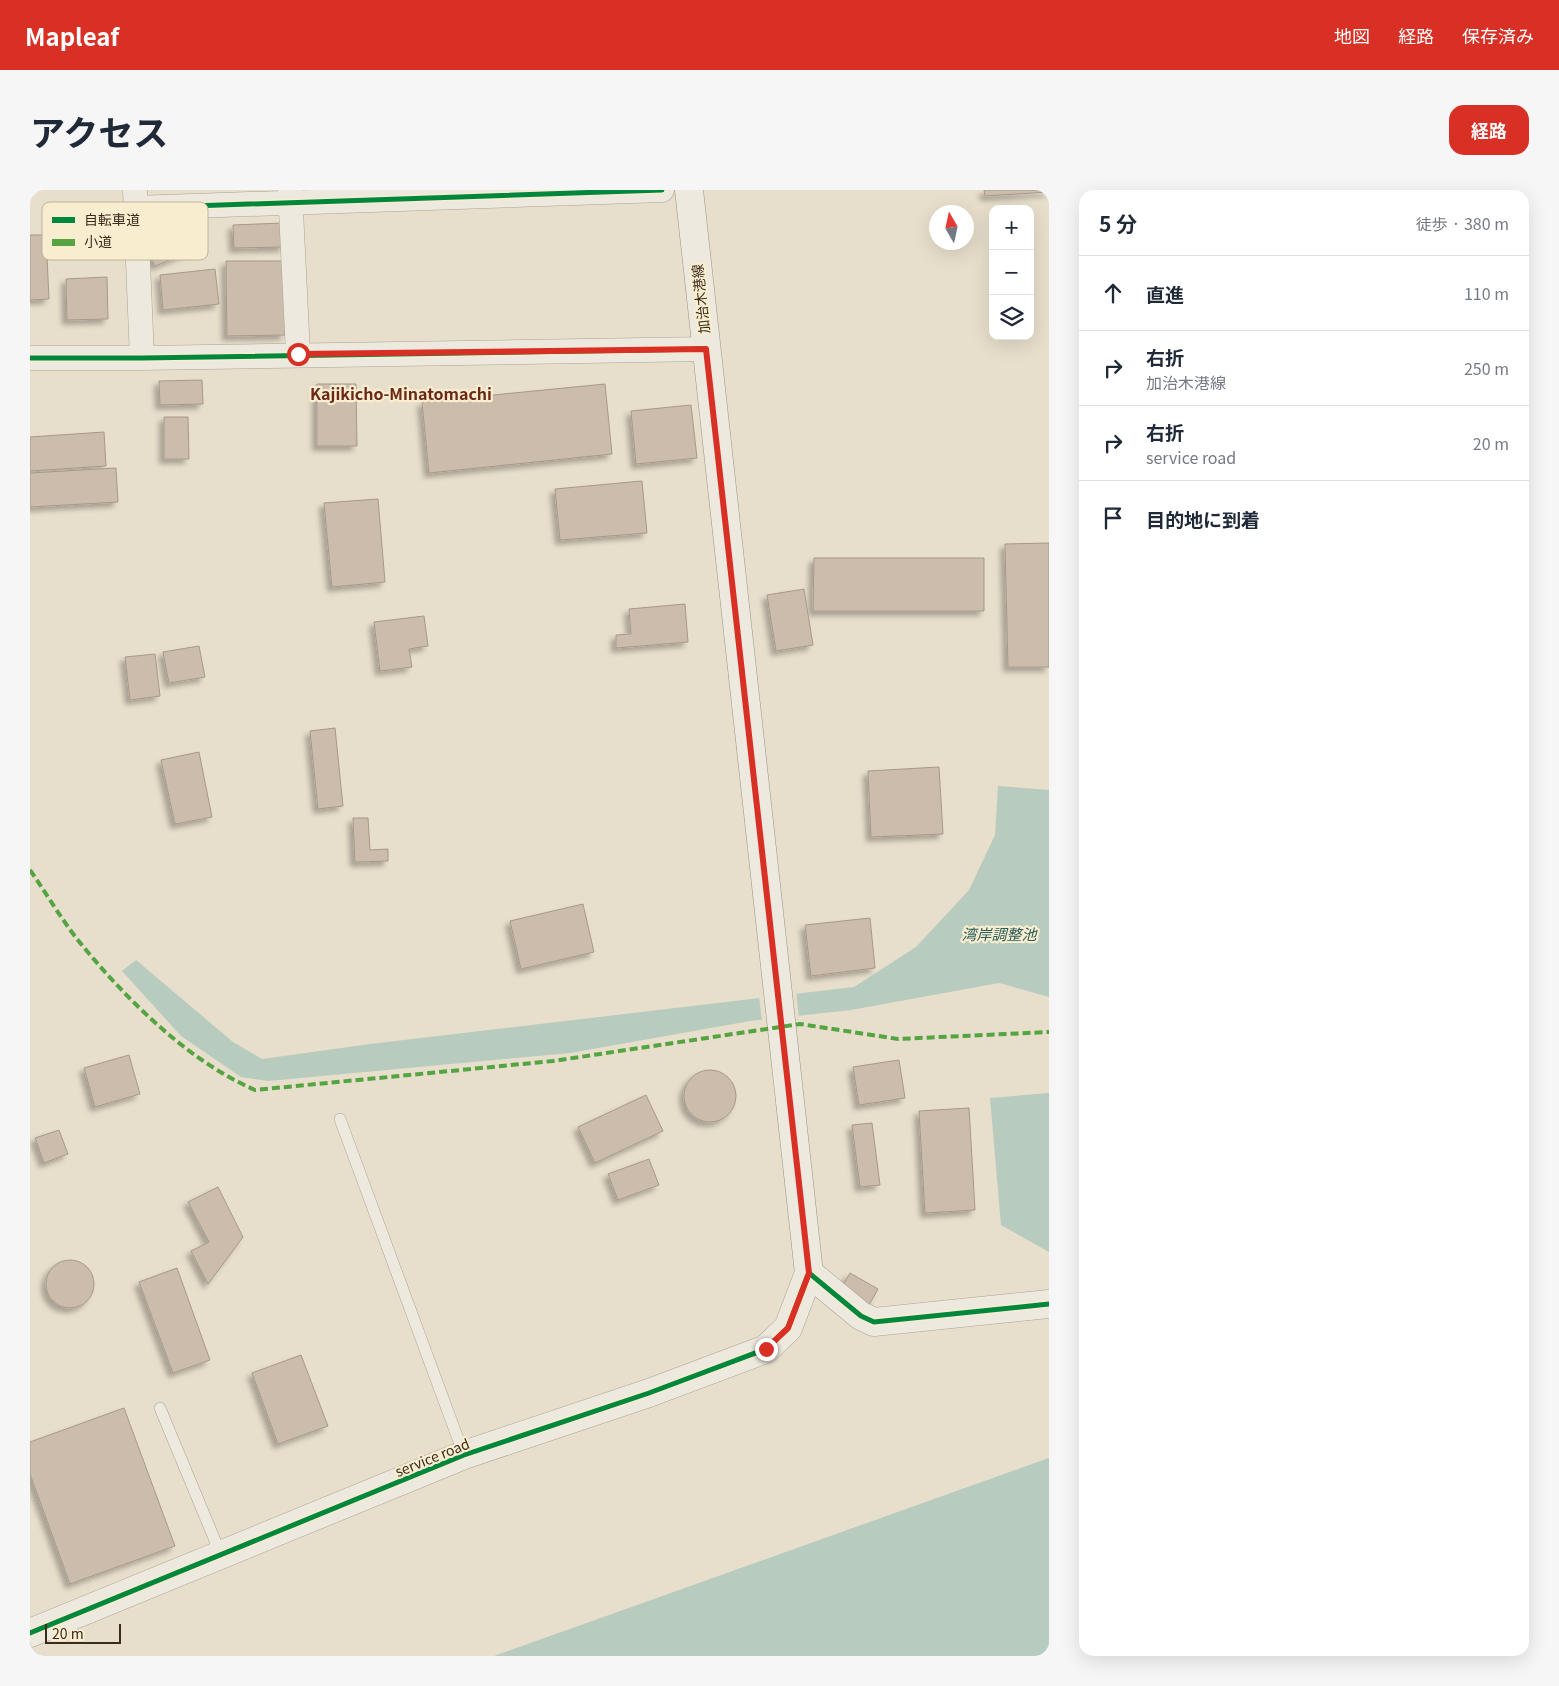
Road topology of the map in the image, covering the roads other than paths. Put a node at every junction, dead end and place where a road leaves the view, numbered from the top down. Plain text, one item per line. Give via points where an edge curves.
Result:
1 (662, 190) edge
2 (689, 190) edge
3 (446, 194) edge
4 (290, 197) edge
5 (135, 199) edge
6 (138, 260) edge
7 (706, 349) junction
8 (298, 354) junction
9 (30, 358) edge
10 (142, 358) junction
11 (340, 1119) dead end
12 (809, 1273) junction
13 (1049, 1304) edge
14 (160, 1408) dead end
15 (464, 1455) junction
16 (221, 1555) junction
17 (30, 1634) edge

1 - 3 street
2 - 7 street, 加治木港線
3 - 4 street
4 - 5 street
4 - 8 street
6 - 10 street
7 - 8 street
7 - 12 street, 加治木港線
8 - 10 street
9 - 10 street
11 - 15 lane
12 - 13 street via 861,1316 874,1322
12 - 15 street, service road via 788,1328 766,1349
14 - 16 lane
15 - 16 street, service road
16 - 17 street, service road

